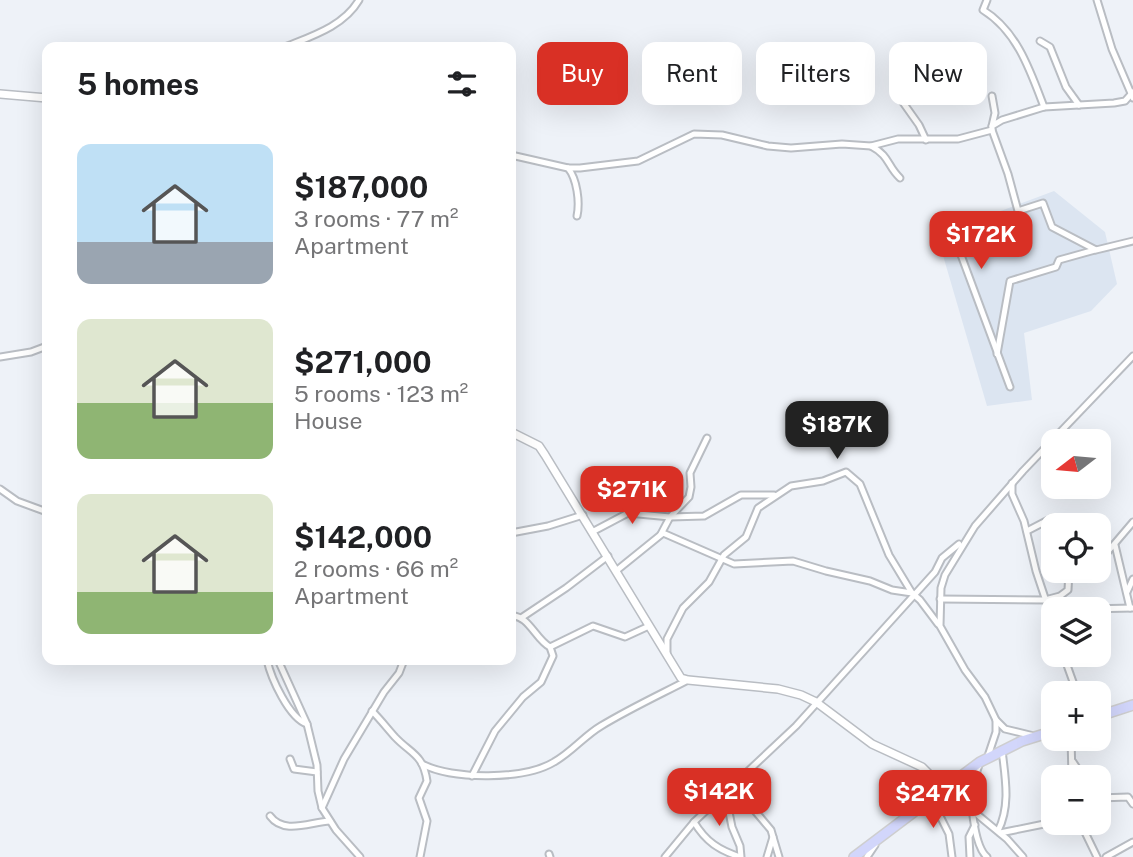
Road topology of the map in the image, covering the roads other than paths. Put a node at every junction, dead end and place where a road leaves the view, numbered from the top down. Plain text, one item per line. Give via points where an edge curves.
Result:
1 (359, 0) edge
2 (987, 0) edge
3 (1097, 0) edge
4 (1040, 41) dead end
5 (298, 42) edge
6 (0, 94) edge
7 (1133, 94) edge
8 (992, 96) dead end
9 (42, 98) edge
10 (905, 105) edge
11 (1079, 105) junction
12 (1044, 107) junction
13 (992, 128) junction
14 (926, 141) junction
15 (871, 146) junction
16 (516, 156) edge
17 (568, 168) junction
18 (900, 178) dead end
19 (577, 216) dead end
20 (1133, 241) edge
21 (1096, 250) junction
22 (961, 255) dead end
23 (42, 348) edge
24 (997, 354) junction
25 (1133, 356) edge
26 (0, 357) edge
27 (1010, 387) dead end
28 (516, 434) edge
29 (708, 438) dead end
30 (1012, 483) junction
31 (0, 489) edge
32 (774, 495) junction
33 (42, 510) edge
34 (583, 516) junction
35 (670, 517) junction
36 (1133, 522) edge
37 (1041, 524) edge
38 (1027, 531) junction
39 (516, 532) edge
40 (592, 532) junction
41 (661, 534) junction
42 (965, 540) junction
43 (1115, 545) junction
44 (1111, 549) edge
45 (608, 556) junction
46 (722, 559) junction
47 (948, 569) junction
48 (616, 571) junction
49 (929, 578) junction
50 (1133, 579) edge
51 (1068, 583) edge
52 (1129, 587) edge
53 (913, 594) junction
54 (1044, 597) edge
55 (1056, 597) edge
56 (940, 600) junction
57 (1041, 600) edge
58 (1111, 608) edge
59 (1131, 608) edge
60 (516, 617) edge
61 (521, 618) junction
62 (649, 626) junction
63 (940, 626) junction
64 (550, 648) junction
65 (667, 655) junction
66 (269, 665) edge
67 (280, 665) edge
68 (402, 665) edge
69 (688, 680) junction
70 (816, 702) junction
71 (1133, 705) edge
72 (372, 711) junction
73 (1111, 712) edge
74 (996, 720) junction
75 (307, 724) junction
76 (1041, 734) edge
77 (1035, 736) junction
78 (1002, 750) junction
79 (1072, 751) edge
80 (290, 759) dead end
81 (984, 759) junction
82 (1072, 760) junction
83 (422, 764) junction
84 (1072, 765) edge
85 (1075, 765) edge
86 (317, 772) junction
87 (471, 776) junction
88 (733, 785) junction
89 (943, 788) junction
90 (725, 792) junction
91 (930, 797) junction
92 (1111, 798) edge
93 (1133, 804) edge
94 (322, 808) junction
95 (974, 811) junction
96 (270, 816) dead end
97 (330, 821) junction
98 (694, 822) junction
99 (1041, 824) edge
100 (975, 825) junction
101 (999, 832) junction
102 (1086, 835) edge
103 (773, 837) junction
104 (879, 839) junction
105 (1133, 842) edge
106 (1108, 856) edge
107 (360, 857) edge
108 (420, 857) edge
109 (665, 857) edge
110 (741, 857) edge
111 (766, 857) edge
112 (778, 857) edge
113 (854, 857) edge
114 (867, 857) edge
115 (952, 857) edge
116 (970, 857) edge
117 (987, 857) edge
118 (1023, 857) edge
119 (1097, 857) edge

1 - 5 street via 351,14
2 - 12 street via 983,10 1004,27 1022,53
3 - 7 street via 1112,49
4 - 11 street via 1050,47 1066,87
6 - 9 street
7 - 11 street via 1125,101
8 - 13 street
10 - 14 street
11 - 12 street
12 - 13 street via 1002,120
13 - 14 street via 958,139
13 - 21 street via 1018,211 1043,203 1052,227
14 - 15 street via 898,139
15 - 17 street via 791,148 694,134 638,161
15 - 18 street via 888,158
16 - 17 street
17 - 19 street via 576,184
20 - 21 street
21 - 24 street via 1010,281
22 - 24 street
23 - 26 street
24 - 27 street
25 - 30 street
28 - 34 street via 539,446
29 - 35 street via 690,473 691,493
30 - 38 street
30 - 42 street
31 - 33 street
32 - 35 street via 741,495 709,514
32 - 46 street via 756,512 742,542
32 - 53 street via 791,485 848,473 860,484 893,563
34 - 39 street
34 - 40 street
35 - 40 street via 632,513
35 - 41 street
36 - 43 street
37 - 38 street
38 - 54 street
40 - 45 street
41 - 46 street
41 - 48 street
42 - 47 street
42 - 49 street via 943,558
43 - 44 street
43 - 52 street
45 - 48 street
45 - 61 street
46 - 53 street via 741,565 793,561
46 - 65 street via 668,634
47 - 49 street
47 - 56 street
48 - 62 street
49 - 53 street
50 - 52 street
51 - 55 street via 1068,590
52 - 59 street via 1126,594
53 - 63 street
53 - 70 street
56 - 57 street
56 - 63 street
58 - 59 street
60 - 61 street
61 - 64 street
62 - 64 street via 625,637 593,626
62 - 65 street
63 - 74 street
64 - 87 street via 553,656 541,682 495,731
65 - 69 street via 676,672
66 - 75 street via 284,699
67 - 75 street
68 - 72 street
69 - 70 street via 784,690
69 - 87 street via 604,724 547,766
70 - 88 street
70 - 89 street via 872,744 922,767
71 - 73 highway
72 - 83 street
72 - 94 street
74 - 77 street via 1005,729
74 - 81 street via 996,732
75 - 86 street
76 - 77 highway
77 - 78 highway
78 - 81 highway
78 - 101 street via 1007,802
79 - 82 street
80 - 86 street via 294,769
81 - 89 highway
81 - 95 street via 972,786
82 - 84 street
82 - 85 street
83 - 87 street via 440,773
83 - 108 street via 427,781 418,798 427,824
86 - 94 street
88 - 90 street
88 - 103 street
89 - 91 highway
90 - 98 street
90 - 110 street
91 - 104 highway
91 - 115 street via 949,834
92 - 93 street via 1128,797
94 - 97 street
95 - 100 street
95 - 101 street
96 - 97 street via 288,827
97 - 107 street
98 - 109 street
98 - 110 street via 712,844
99 - 101 street
100 - 116 street via 969,838
100 - 117 street via 979,848
101 - 118 street
102 - 119 street
103 - 111 street
103 - 112 street
104 - 113 highway
104 - 114 street
105 - 106 street

